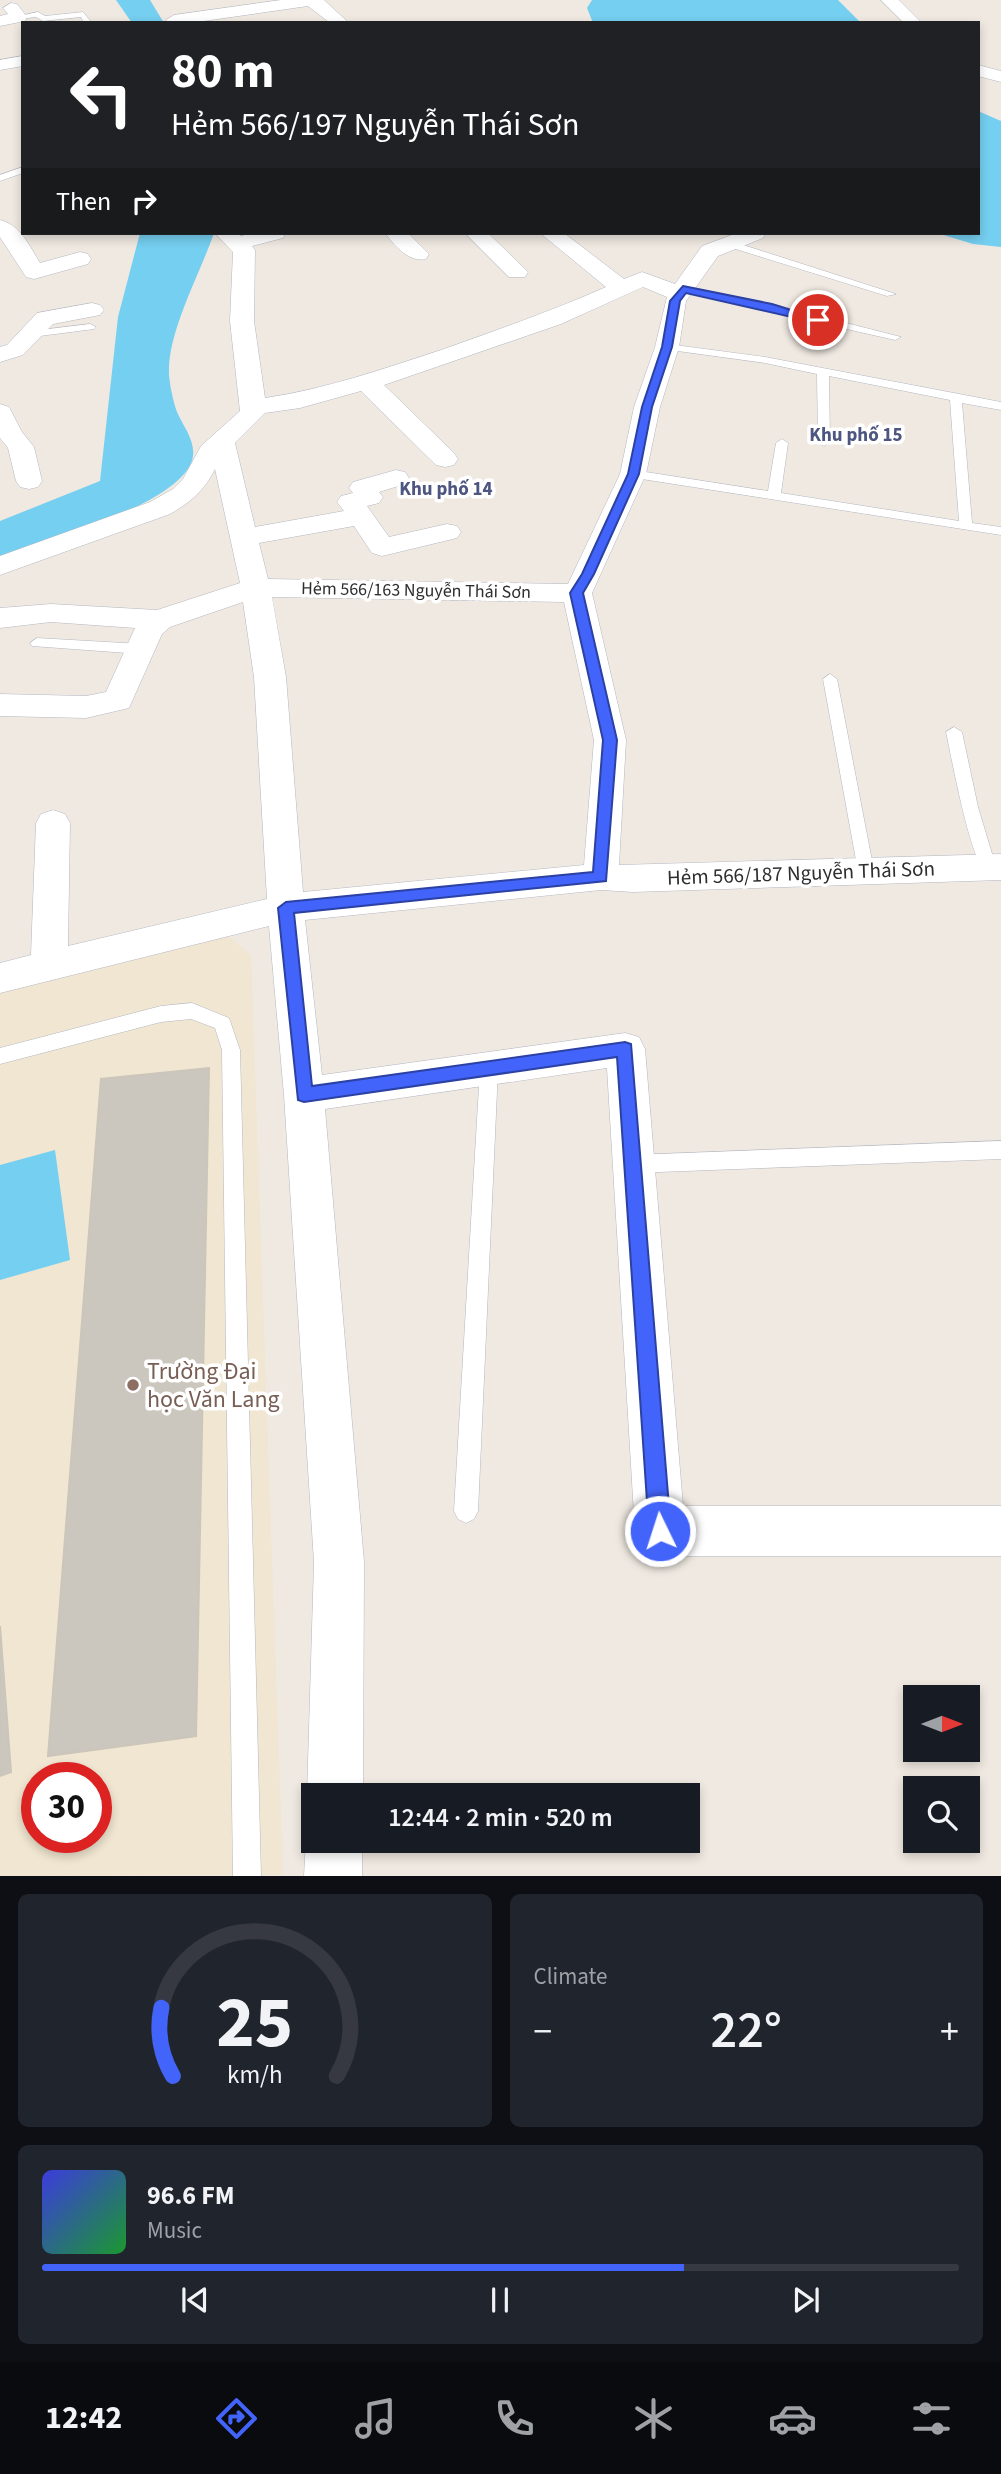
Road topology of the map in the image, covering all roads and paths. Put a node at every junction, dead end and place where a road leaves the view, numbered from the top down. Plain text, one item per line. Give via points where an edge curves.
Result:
1 (314, 0) edge
2 (889, 0) edge
3 (261, 9) junction
4 (10, 16) edge
5 (173, 17) edge
6 (87, 21) edge
7 (273, 21) edge
8 (339, 21) edge
9 (912, 21) edge
10 (21, 61) edge
11 (1001, 61) edge
12 (0, 65) edge
13 (980, 70) edge
14 (980, 70) edge
15 (1001, 77) edge
16 (21, 171) edge
17 (0, 178) edge
18 (0, 226) edge
19 (258, 235) edge
20 (398, 235) edge
21 (478, 235) edge
22 (554, 235) edge
23 (750, 235) edge
24 (232, 238) edge
25 (730, 244) junction
26 (418, 254) dead end
27 (80, 259) dead end
28 (517, 272) dead end
29 (620, 287) junction
30 (682, 292) junction
31 (891, 294) dead end
32 (91, 318) dead end
33 (895, 337) dead end
34 (667, 347) junction
35 (0, 355) edge
36 (823, 371) junction
37 (367, 383) junction
38 (956, 398) junction
39 (1001, 406) edge
40 (254, 407) junction
41 (0, 412) edge
42 (220, 440) junction
43 (824, 442) dead end
44 (782, 443) dead end
45 (446, 459) dead end
46 (633, 474) junction
47 (396, 478) dead end
48 (29, 481) dead end
49 (774, 495) junction
50 (360, 517) junction
51 (966, 525) junction
52 (1001, 531) edge
53 (447, 532) dead end
54 (244, 537) junction
55 (0, 566) edge
56 (256, 588) junction
57 (577, 593) junction
58 (0, 618) edge
59 (159, 620) junction
60 (37, 643) dead end
61 (141, 649) junction
62 (830, 679) dead end
63 (0, 705) edge
64 (954, 732) dead end
65 (53, 822) dead end
66 (994, 867) edge
67 (866, 871) junction
68 (601, 877) junction
69 (286, 908) junction
70 (49, 966) junction
71 (0, 978) edge
72 (0, 1056) edge
73 (489, 1069) junction
74 (304, 1095) junction
75 (1001, 1150) edge
76 (633, 1164) junction
77 (466, 1511) dead end
78 (1001, 1531) edge
79 (335, 1783) edge
80 (334, 1853) edge
81 (247, 1875) edge
82 (333, 1875) edge

1 - 3 street
1 - 8 street
2 - 9 street
3 - 5 street
3 - 7 street
4 - 6 lane via 38,13 43,19 83,14
10 - 12 street
11 - 13 street
14 - 15 street
16 - 17 lane
18 - 27 street via 14,238 34,272
19 - 24 street
20 - 26 street
21 - 28 street
22 - 29 street
23 - 25 street
24 - 40 street via 244,250 246,262 242,321
25 - 30 street via 710,251
25 - 31 lane
29 - 30 street via 642,279
29 - 37 street via 553,319
30 - 33 lane
30 - 34 street via 675,301
32 - 35 street via 45,318 15,350
34 - 36 lane
34 - 46 street via 647,407
36 - 38 lane
36 - 43 lane
37 - 40 street
37 - 45 street
38 - 39 lane
38 - 51 lane
40 - 42 street via 241,427
41 - 48 street via 21,447
42 - 54 street
42 - 55 street via 183,495 160,508
44 - 49 lane
46 - 49 lane
46 - 57 street
47 - 50 street via 363,488 369,497 351,502
49 - 51 lane
50 - 53 street via 382,547
50 - 54 street
51 - 52 lane
54 - 56 street
56 - 57 street, Hẻm 566/163 Nguyễn Thái Sơn
56 - 59 street, Hẻm 566/163 Nguyễn Thái Sơn
56 - 69 street via 270,677
57 - 68 street via 610,740
58 - 59 street via 51,613
59 - 61 street via 149,629
60 - 61 lane
61 - 63 street via 118,700 86,707
62 - 67 lane
64 - 66 lane via 967,796
65 - 70 street
66 - 67 street, Hẻm 566/187 Nguyễn Thái Sơn
67 - 68 street, Hẻm 566/187 Nguyễn Thái Sơn
68 - 69 street, Hẻm 566/187 Nguyễn Thái Sơn
69 - 70 street, Hẻm 566/187 Nguyễn Thái Sơn
69 - 74 street
70 - 71 street, Hẻm 566/187 Nguyễn Thái Sơn
72 - 81 lane via 161,1014 192,1011 223,1023 231,1050
73 - 74 street
73 - 76 street via 625,1049
73 - 77 lane
74 - 79 street via 340,1562
75 - 76 lane
76 - 78 street via 660,1531
80 - 82 street

